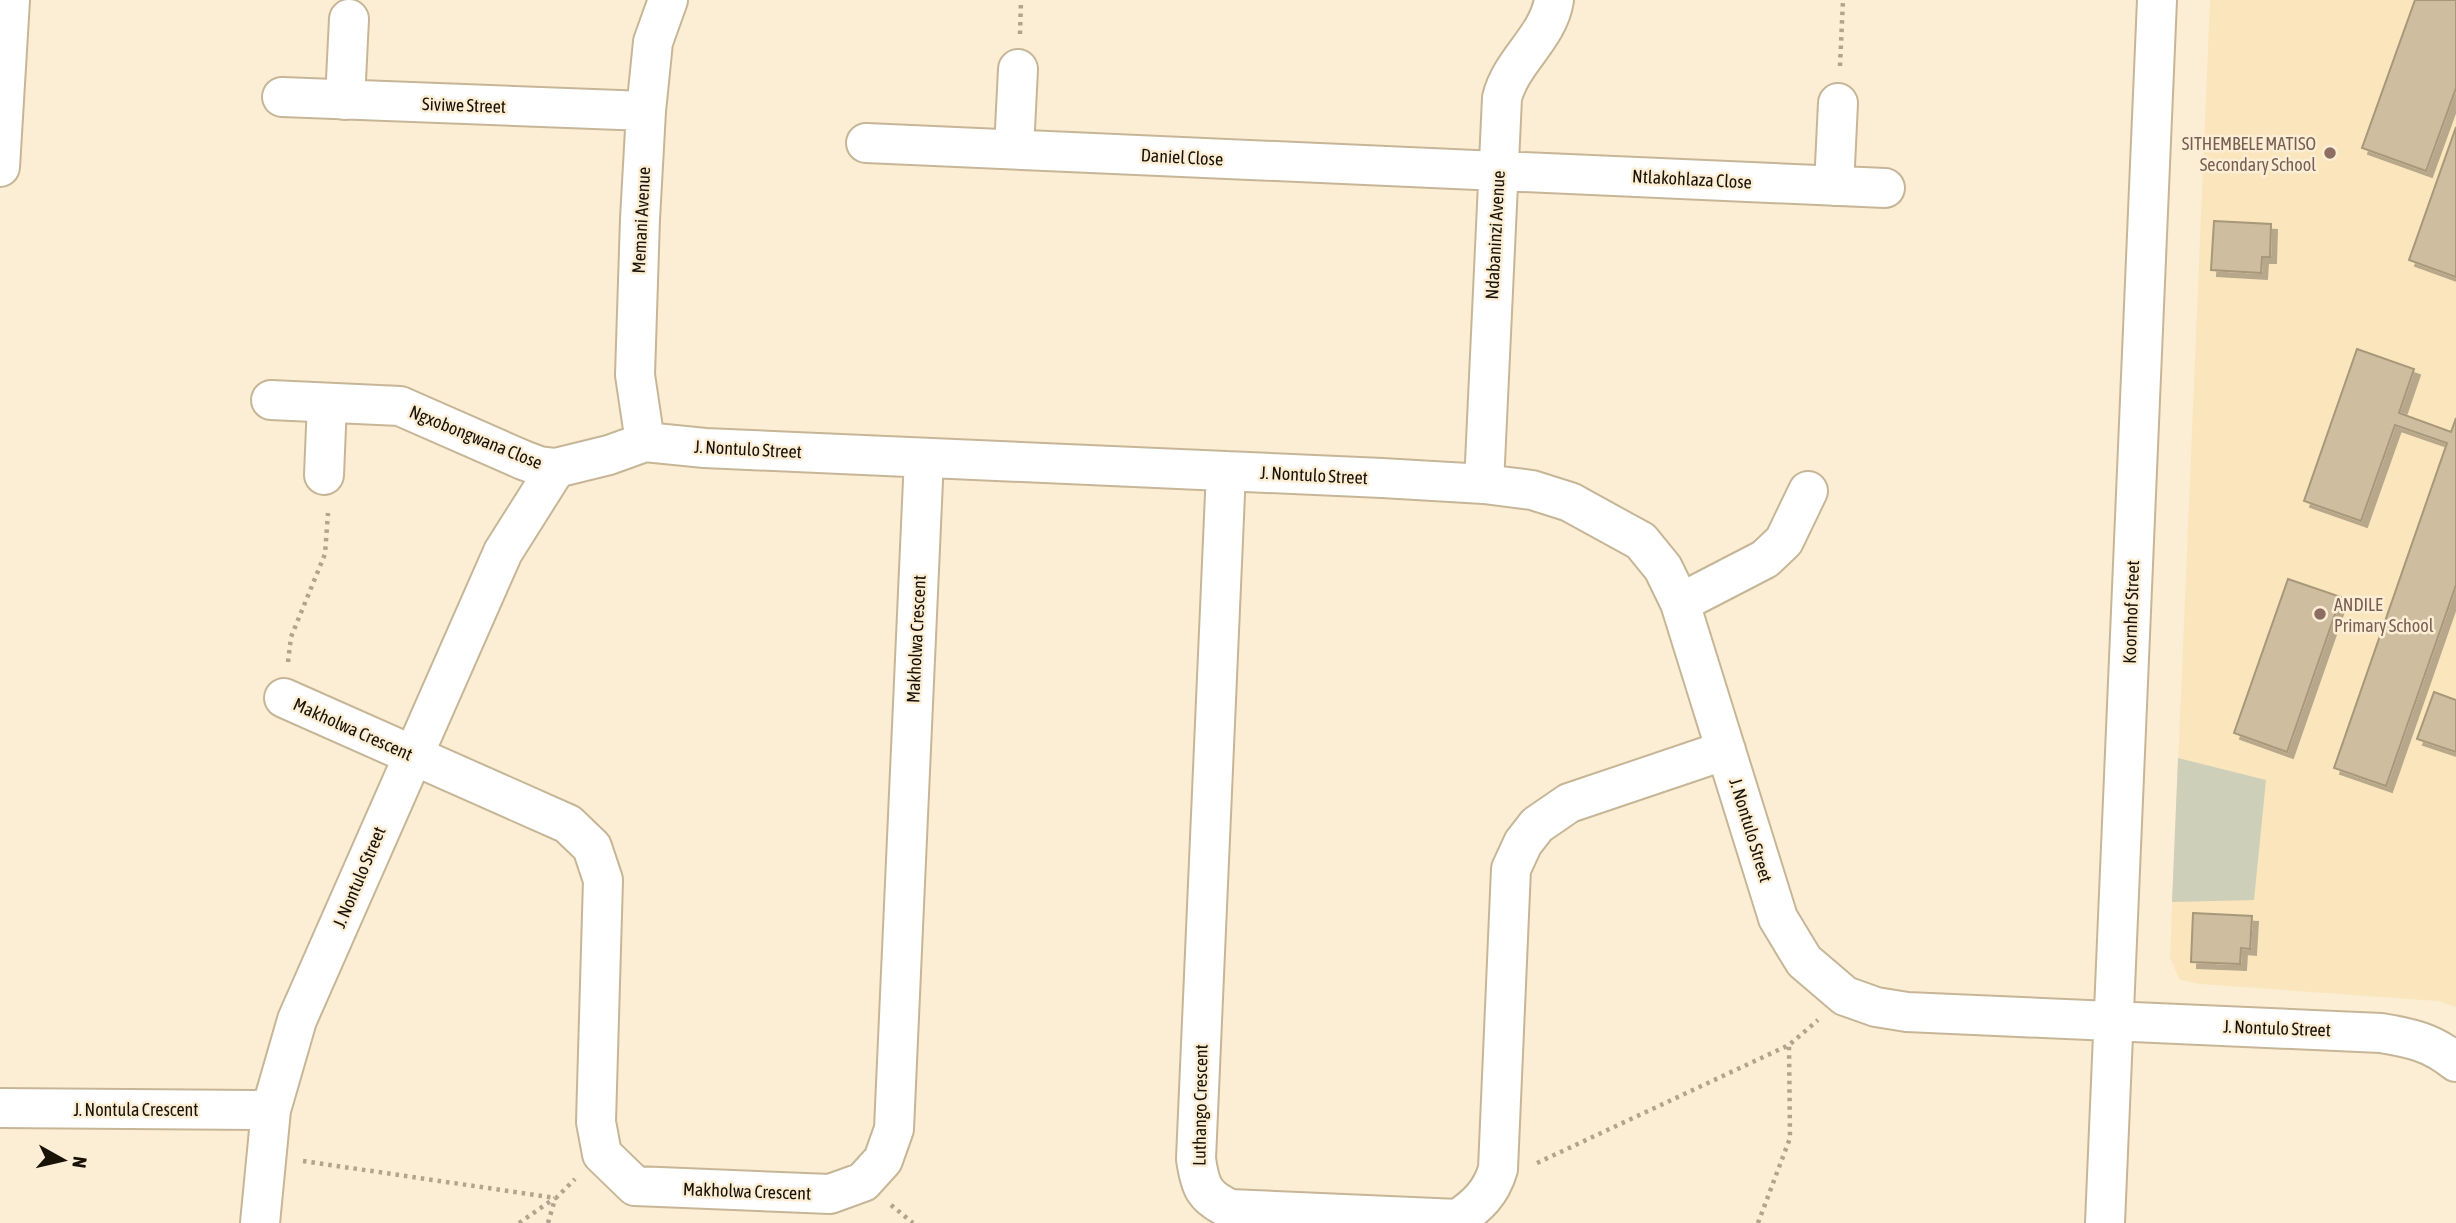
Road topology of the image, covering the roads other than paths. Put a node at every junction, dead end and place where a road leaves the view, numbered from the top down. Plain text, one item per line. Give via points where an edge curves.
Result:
1 (10, 0) edge
2 (668, 0) edge
3 (1554, 0) edge
4 (2157, 0) edge
5 (349, 19) dead end
6 (1018, 69) dead end
7 (282, 97) dead end
8 (345, 100) junction
9 (1838, 103) road end
10 (646, 111) junction
11 (866, 144) dead end
12 (1014, 149) junction
13 (0, 167) edge
14 (1498, 171) junction
15 (1834, 186) junction
16 (1885, 188) dead end
17 (271, 400) dead end
18 (327, 403) junction
19 (645, 442) junction
20 (924, 458) junction
21 (556, 468) junction
22 (1226, 471) junction
23 (324, 475) road end
24 (1484, 484) junction
25 (1808, 491) dead end
26 (1680, 603) junction
27 (284, 698) road end
28 (1726, 750) junction
29 (412, 756) junction
30 (2114, 1021) junction
31 (2456, 1062) edge
32 (0, 1108) edge
33 (271, 1110) junction
34 (260, 1223) edge
35 (2105, 1223) edge

1 - 13 street
2 - 10 street, Memani Avenue via 653,42
3 - 14 street, Ndabaninzi Avenue via 1552,13 1505,86
4 - 30 street, Koornhof Street
5 - 8 street
6 - 12 street
7 - 8 street, Siviwe Street
8 - 10 street, Siviwe Street
9 - 15 street
10 - 19 street, Memani Avenue via 635,333 635,375
11 - 12 street, Daniel Close
12 - 14 street, Daniel Close
14 - 15 street, Ntlakohlaza Close
14 - 24 street, Ndabaninzi Avenue
15 - 16 street, Ntlakohlaza Close
17 - 18 street, Ngxobongwana Close
18 - 21 street, Ngxobongwana Close via 400,407 523,460
18 - 23 street
19 - 20 street, J. Nontulo Street
19 - 21 street, J. Nontulo Street
20 - 22 street, J. Nontulo Street
20 - 29 street, Makholwa Crescent via 894,1129 883,1160 863,1182 830,1194 635,1186 603,1154 596,1122 603,880 592,847 568,824
21 - 29 street, J. Nontulo Street via 503,552
22 - 24 street, J. Nontulo Street
22 - 28 street, Luthango Crescent via 1197,1146 1198,1176 1205,1193 1217,1203 1230,1209 1458,1219 1478,1206 1498,1170 1511,869 1523,843 1537,825 1569,803
24 - 26 street, J. Nontulo Street via 1532,490 1570,502 1641,541 1663,568
25 - 26 street via 1784,541 1765,559
26 - 28 street, J. Nontulo Street
27 - 29 street, Makholwa Crescent
28 - 30 street, J. Nontulo Street via 1778,918 1804,961 1845,996 1908,1012
29 - 33 street, J. Nontulo Street via 297,1020
30 - 31 street, J. Nontulo Street via 2381,1033 2438,1048
30 - 35 street, Koornhof Street
32 - 33 street, J. Nontula Crescent
33 - 34 street, J. Nontulo Street

